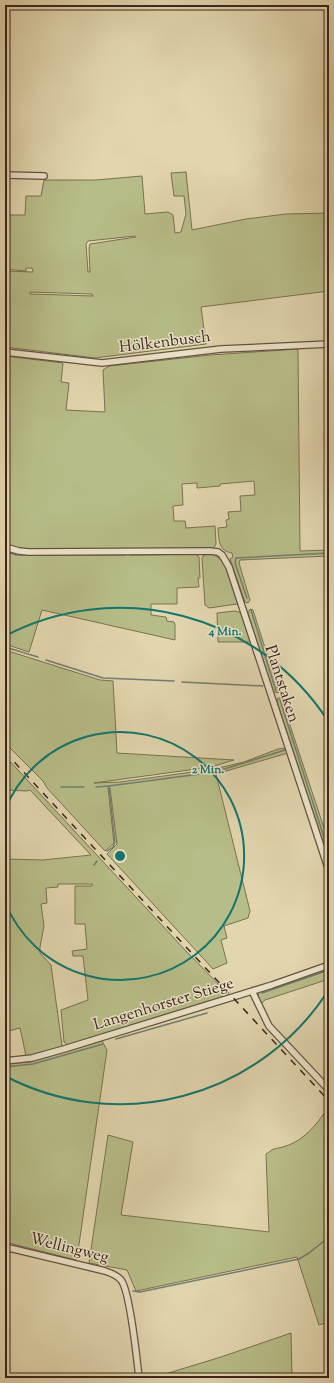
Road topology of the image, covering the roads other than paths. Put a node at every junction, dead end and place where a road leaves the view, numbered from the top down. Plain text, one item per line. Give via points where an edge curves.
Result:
1 (5, 175) edge
2 (44, 176) dead end
3 (329, 344) edge
4 (5, 352) edge
5 (5, 546) edge
6 (329, 871) edge
7 (329, 965) edge
8 (252, 991) junction
9 (5, 1061) edge
10 (329, 1090) edge
11 (5, 1246) edge
12 (139, 1378) edge

1 - 2 street
3 - 4 street, Hölkenbusch via 221,349 102,363
5 - 6 street, Plantstaken via 29,552 210,551 222,555 243,606
7 - 8 street, Langenhorster Stiege
8 - 9 street, Langenhorster Stiege via 64,1049 32,1058
8 - 10 street via 269,1026
11 - 12 street, Wellingweg via 105,1271 121,1280 128,1301

